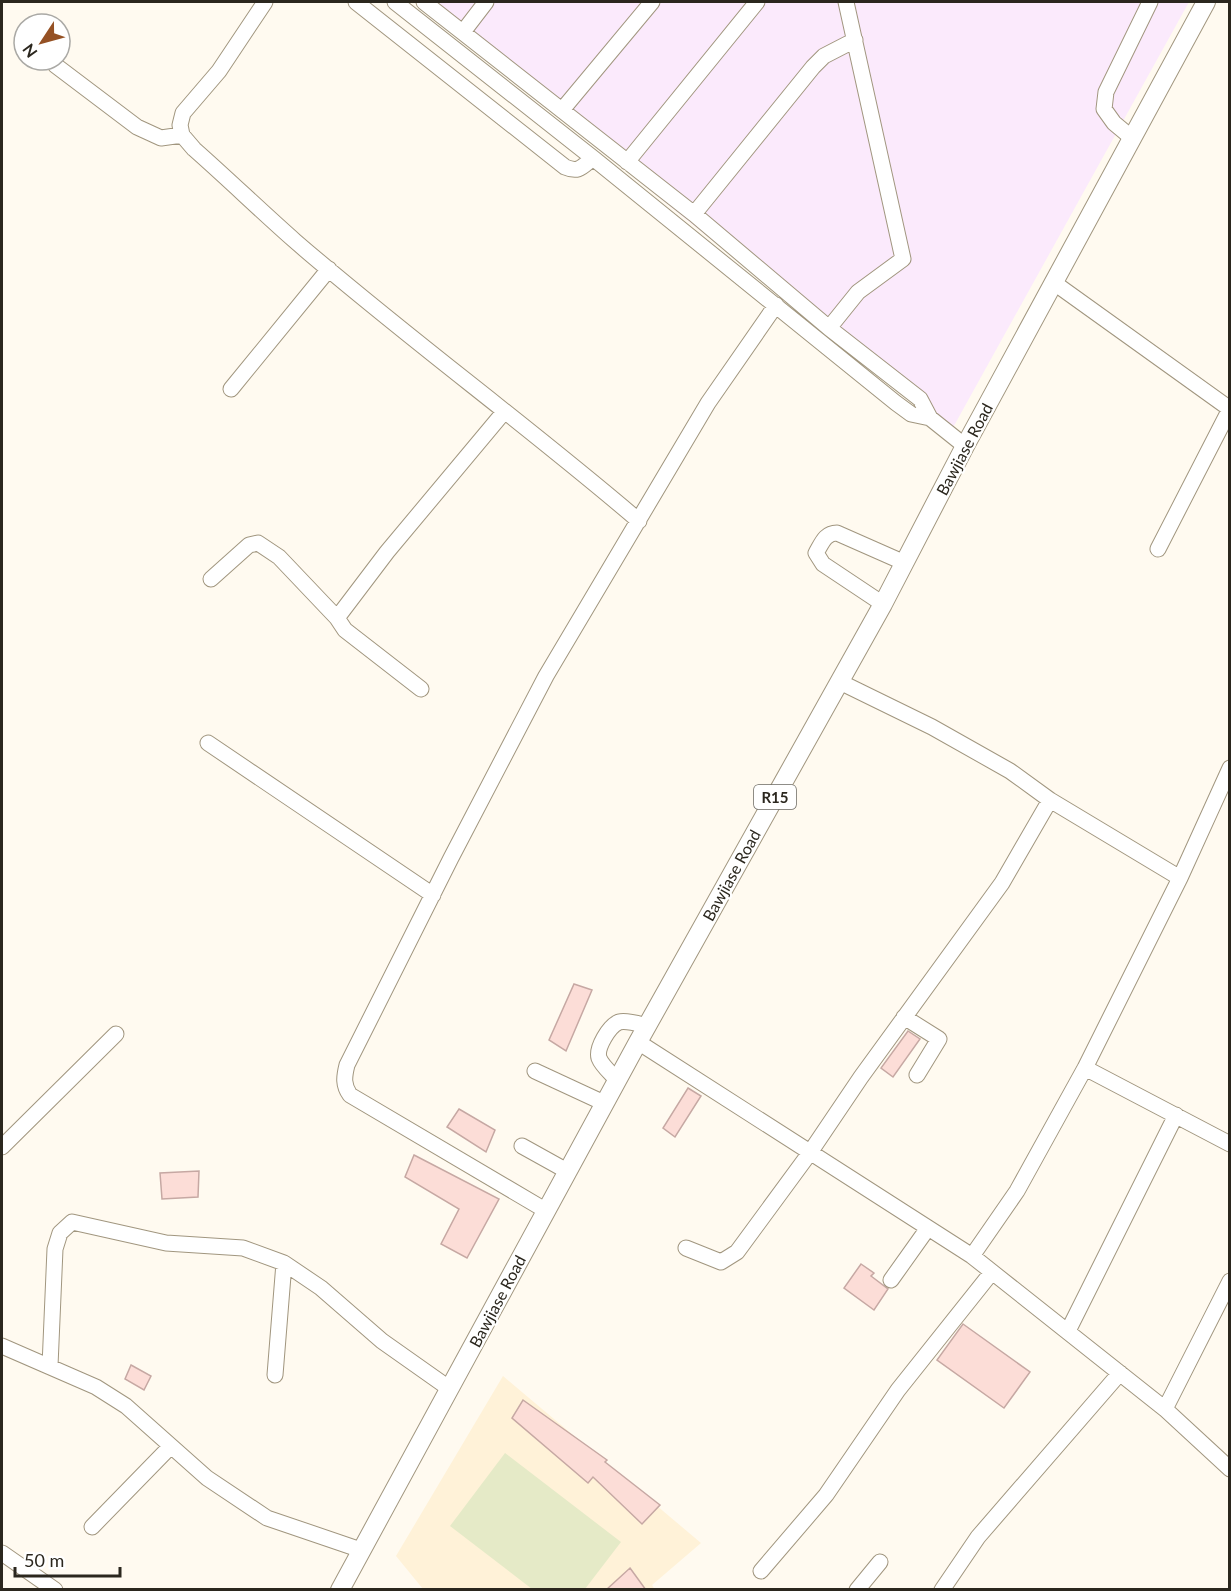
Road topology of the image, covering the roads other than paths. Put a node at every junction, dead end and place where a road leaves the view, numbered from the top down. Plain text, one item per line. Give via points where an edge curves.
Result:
1 (265, 2) edge
2 (356, 2) edge
3 (396, 2) edge
4 (424, 2) edge
5 (486, 2) edge
6 (652, 2) edge
7 (756, 2) edge
8 (846, 2) edge
9 (1150, 2) edge
10 (1206, 2) edge
11 (463, 32) junction
12 (855, 40) junction
13 (64, 72) edge
14 (562, 110) junction
15 (182, 135) junction
16 (1132, 138) junction
17 (593, 158) junction
18 (627, 162) junction
19 (694, 214) junction
20 (329, 269) junction
21 (1053, 282) junction
22 (776, 305) junction
23 (830, 328) junction
24 (231, 389) dead end
25 (1230, 409) edge
26 (504, 412) junction
27 (930, 418) junction
28 (964, 446) junction
29 (639, 521) junction
30 (1158, 549) dead end
31 (905, 563) junction
32 (211, 579) dead end
33 (883, 604) junction
34 (337, 618) junction
35 (840, 682) junction
36 (421, 689) dead end
37 (208, 743) dead end
38 (1228, 776) edge
39 (1050, 800) junction
40 (1180, 878) junction
41 (432, 895) junction
42 (904, 1017) junction
43 (116, 1034) dead end
44 (642, 1034) junction
45 (1085, 1068) junction
46 (535, 1071) dead end
47 (917, 1076) dead end
48 (617, 1080) junction
49 (604, 1103) junction
50 (1176, 1114) junction
51 (1230, 1144) edge
52 (522, 1146) dead end
53 (2, 1147) edge
54 (809, 1154) junction
55 (567, 1171) junction
56 (545, 1210) junction
57 (928, 1228) junction
58 (686, 1248) dead end
59 (972, 1256) junction
60 (284, 1263) junction
61 (992, 1272) junction
62 (891, 1280) dead end
63 (1230, 1281) edge
64 (1068, 1331) junction
65 (2, 1346) edge
66 (50, 1366) junction
67 (1120, 1373) junction
68 (275, 1375) dead end
69 (450, 1389) junction
70 (1165, 1409) junction
71 (170, 1447) junction
72 (1230, 1469) edge
73 (92, 1527) dead end
74 (361, 1550) junction
75 (2, 1553) edge
76 (880, 1562) dead end
77 (761, 1571) dead end
78 (56, 1590) edge
79 (340, 1590) edge
80 (857, 1590) edge
81 (942, 1590) edge

1 - 15 street via 219,71 183,113
2 - 17 street via 565,167 573,171
3 - 17 street
4 - 11 street
5 - 11 street
6 - 14 street
7 - 18 street
8 - 12 street
9 - 16 street via 1106,92 1104,109
10 - 16 main road, Bawjiase Road / R15
11 - 14 street
12 - 19 street via 824,56 813,67
12 - 23 street via 903,259 858,292
13 - 15 street via 137,127 161,138
14 - 18 street
15 - 20 street
16 - 21 main road, Bawjiase Road / R15
17 - 22 street
18 - 19 street
19 - 23 street
20 - 24 street
20 - 26 street
21 - 25 street
21 - 28 main road, Bawjiase Road / R15
22 - 27 street via 911,414
22 - 29 street via 708,403
23 - 27 street via 920,399
25 - 30 street
26 - 29 street
26 - 34 street
27 - 28 street
28 - 31 main road, Bawjiase Road / R15
29 - 41 street via 546,676
31 - 33 main road, Bawjiase Road / R15
31 - 33 street via 837,533 824,538 816,553 823,564
32 - 34 street via 249,545 258,543 279,557
33 - 35 main road, Bawjiase Road / R15
34 - 36 street via 350,634
35 - 39 street via 932,727 1010,771
35 - 44 main road, Bawjiase Road / R15
37 - 41 street
38 - 40 street
39 - 40 street
39 - 42 street via 1002,883
40 - 45 street
41 - 56 street via 347,1065 345,1088 350,1095
42 - 47 street via 939,1040
42 - 54 street
43 - 53 street
44 - 48 main road, Bawjiase Road / R15
44 - 48 street via 628,1022 619,1022 602,1044 600,1060
44 - 54 street
45 - 50 street
45 - 59 street via 1017,1191
46 - 49 street
48 - 49 main road, Bawjiase Road / R15
49 - 55 main road, Bawjiase Road / R15
50 - 51 street
50 - 64 street
52 - 55 street
54 - 57 street
54 - 58 street via 737,1252 721,1262
55 - 56 main road, Bawjiase Road / R15
56 - 69 main road, Bawjiase Road / R15
57 - 59 street
57 - 62 street
59 - 61 street
60 - 66 street via 243,1248 166,1243 72,1222 60,1233 55,1249
60 - 68 street
60 - 69 street
61 - 64 street
61 - 77 street via 898,1390 826,1495
63 - 70 street
64 - 67 street
65 - 66 street
66 - 71 street via 126,1406
67 - 70 street
67 - 81 street via 978,1537
69 - 74 main road, Bawjiase Road / R15
70 - 72 street
71 - 73 street
71 - 74 street via 207,1478 267,1518
74 - 79 main road, Bawjiase Road / R15
75 - 78 street
76 - 80 street

